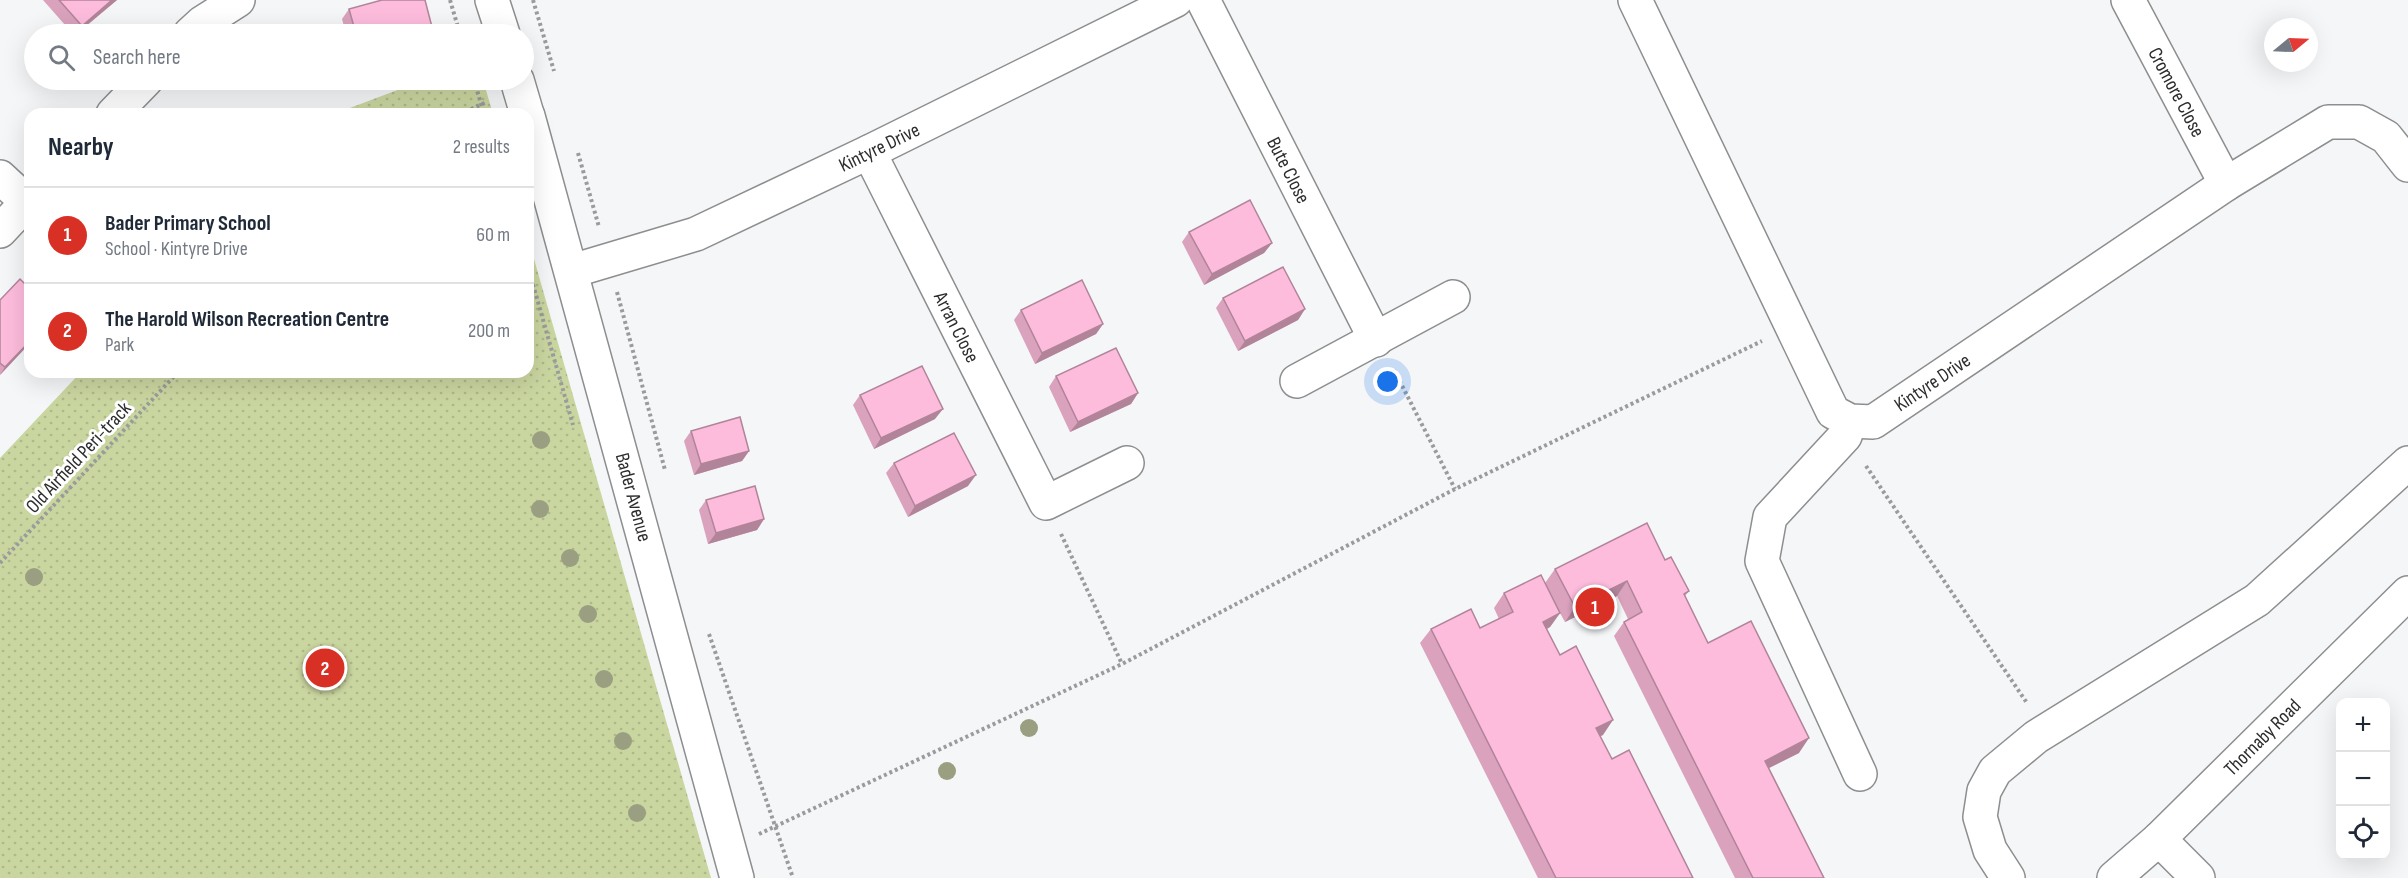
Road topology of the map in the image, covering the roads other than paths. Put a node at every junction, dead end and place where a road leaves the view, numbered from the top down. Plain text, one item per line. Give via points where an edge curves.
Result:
1 (238, 0) edge
2 (492, 0) edge
3 (1176, 0) edge
4 (1203, 0) edge
5 (1635, 0) edge
6 (2128, 0) edge
7 (201, 24) edge
8 (500, 24) edge
9 (136, 90) edge
10 (521, 90) edge
11 (119, 108) edge
12 (526, 108) edge
13 (534, 136) edge
14 (869, 152) junction
15 (2408, 165) edge
16 (0, 177) edge
17 (2226, 184) junction
18 (24, 198) edge
19 (24, 205) edge
20 (0, 231) edge
21 (572, 271) junction
22 (1453, 297) dead end
23 (1376, 340) junction
24 (1298, 381) dead end
25 (1848, 429) junction
26 (1127, 463) dead end
27 (2408, 463) edge
28 (2408, 593) edge
29 (1860, 774) dead end
30 (2159, 839) junction
31 (733, 863) edge
32 (2008, 878) edge
33 (2114, 878) edge
34 (2198, 878) edge

1 - 7 street
2 - 8 street
3 - 14 street, Kintyre Drive
4 - 23 street, Bute Close
5 - 25 street via 1790,327 1833,412
6 - 17 street, Cromore Close
9 - 11 street
10 - 12 street, Bader Avenue
13 - 21 street, Bader Avenue
14 - 21 street, Kintyre Drive via 696,234
14 - 26 street, Arran Close via 1046,503
15 - 17 street, Kintyre Drive via 2386,137 2359,122 2328,122
16 - 18 street
17 - 25 street, Kintyre Drive via 1874,422
19 - 20 street
21 - 31 street, Bader Avenue
22 - 23 street
23 - 24 street
25 - 29 street via 1770,517 1762,561
27 - 32 street via 2257,600 2046,731 1995,771 1984,791 1980,817 1990,850
28 - 30 street, Thornaby Road
30 - 33 street, Thornaby Road
30 - 34 street

